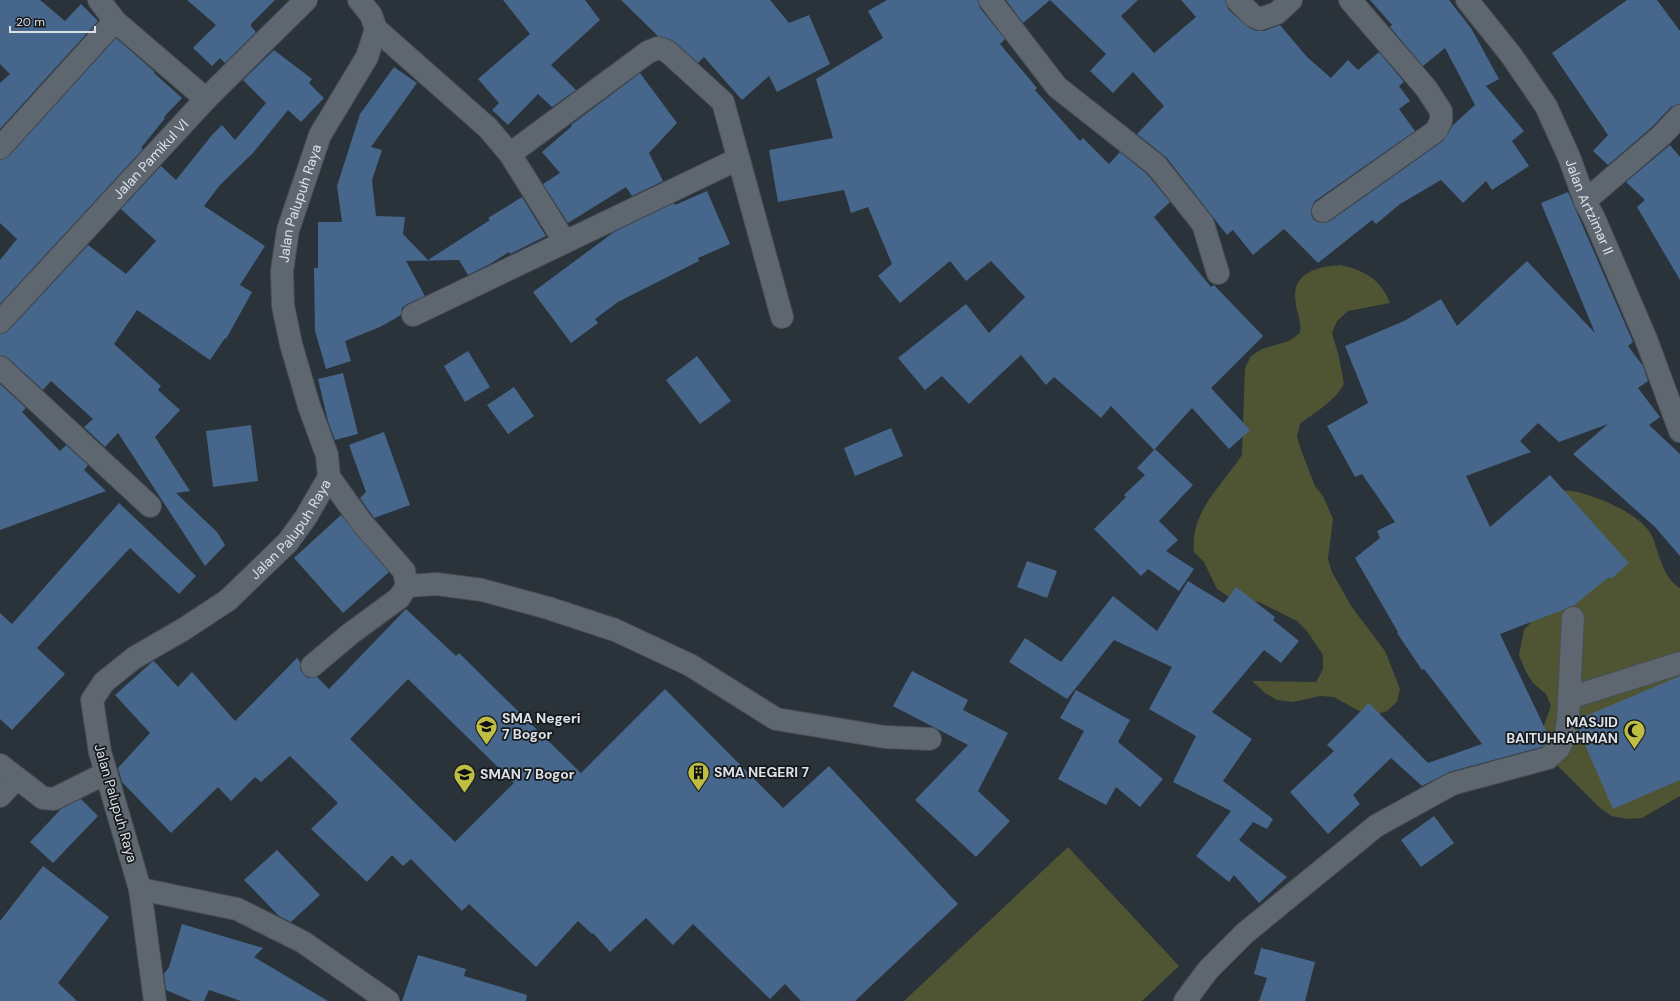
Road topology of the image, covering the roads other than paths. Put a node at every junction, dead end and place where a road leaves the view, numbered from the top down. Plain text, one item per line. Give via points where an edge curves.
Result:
1 (99, 0) edge
2 (306, 0) edge
3 (359, 0) edge
4 (990, 0) edge
5 (1237, 0) edge
6 (1291, 0) edge
7 (1350, 0) edge
8 (1467, 0) edge
9 (115, 21) junction
10 (376, 29) junction
11 (206, 99) junction
12 (1680, 116) edge
13 (0, 148) edge
14 (510, 154) junction
15 (738, 159) junction
16 (1585, 201) junction
17 (1323, 211) dead end
18 (565, 242) junction
19 (1218, 274) dead end
20 (413, 315) dead end
21 (782, 317) dead end
22 (0, 322) edge
23 (0, 367) edge
24 (1675, 401) edge
25 (1680, 431) edge
26 (329, 477) junction
27 (150, 506) dead end
28 (407, 586) junction
29 (1573, 618) dead end
30 (1680, 663) edge
31 (312, 666) dead end
32 (1569, 698) junction
33 (930, 739) dead end
34 (0, 765) edge
35 (106, 773) junction
36 (17, 778) junction
37 (0, 796) edge
38 (140, 889) junction
39 (155, 1001) edge
40 (388, 1001) edge
41 (1185, 1001) edge

1 - 9 street
2 - 11 street, Jalan Pamikul VI
3 - 10 street via 371,15
4 - 19 street via 1057,87 1156,165 1203,224
5 - 6 street via 1253,16 1260,19 1277,13
7 - 17 street via 1426,88 1441,110 1441,121 1430,136
8 - 16 street, Jalan Artzimar II via 1511,55 1546,106 1569,156
9 - 11 street
9 - 13 street
10 - 14 street via 488,128
10 - 26 street, Jalan Palupuh Raya via 367,57 320,135 288,230 282,271 283,306 291,344 309,406 327,455
11 - 22 street, Jalan Pamikul VI
12 - 16 street via 1661,136
14 - 15 street via 648,52 658,48 672,56 724,102
14 - 18 street
15 - 18 street
15 - 21 street
16 - 24 street, Jalan Artzimar II
18 - 20 street
23 - 27 street
24 - 25 street, Jalan Artzimar II
26 - 28 street via 362,523 404,571
26 - 35 street, Jalan Palupuh Raya via 288,542 228,600 134,658 104,682 92,700 97,737
28 - 31 street via 399,598
28 - 33 street via 437,584 482,590 615,630 690,665 776,720 885,736
29 - 32 street
30 - 32 street
32 - 41 street via 1565,736 1559,748 1548,758 1452,784 1376,826 1245,933 1208,970
34 - 36 street
35 - 36 street via 54,799 43,798
35 - 38 street, Jalan Palupuh Raya
36 - 37 street
38 - 39 street, Jalan Palupuh Raya
38 - 40 street via 237,909 304,942

